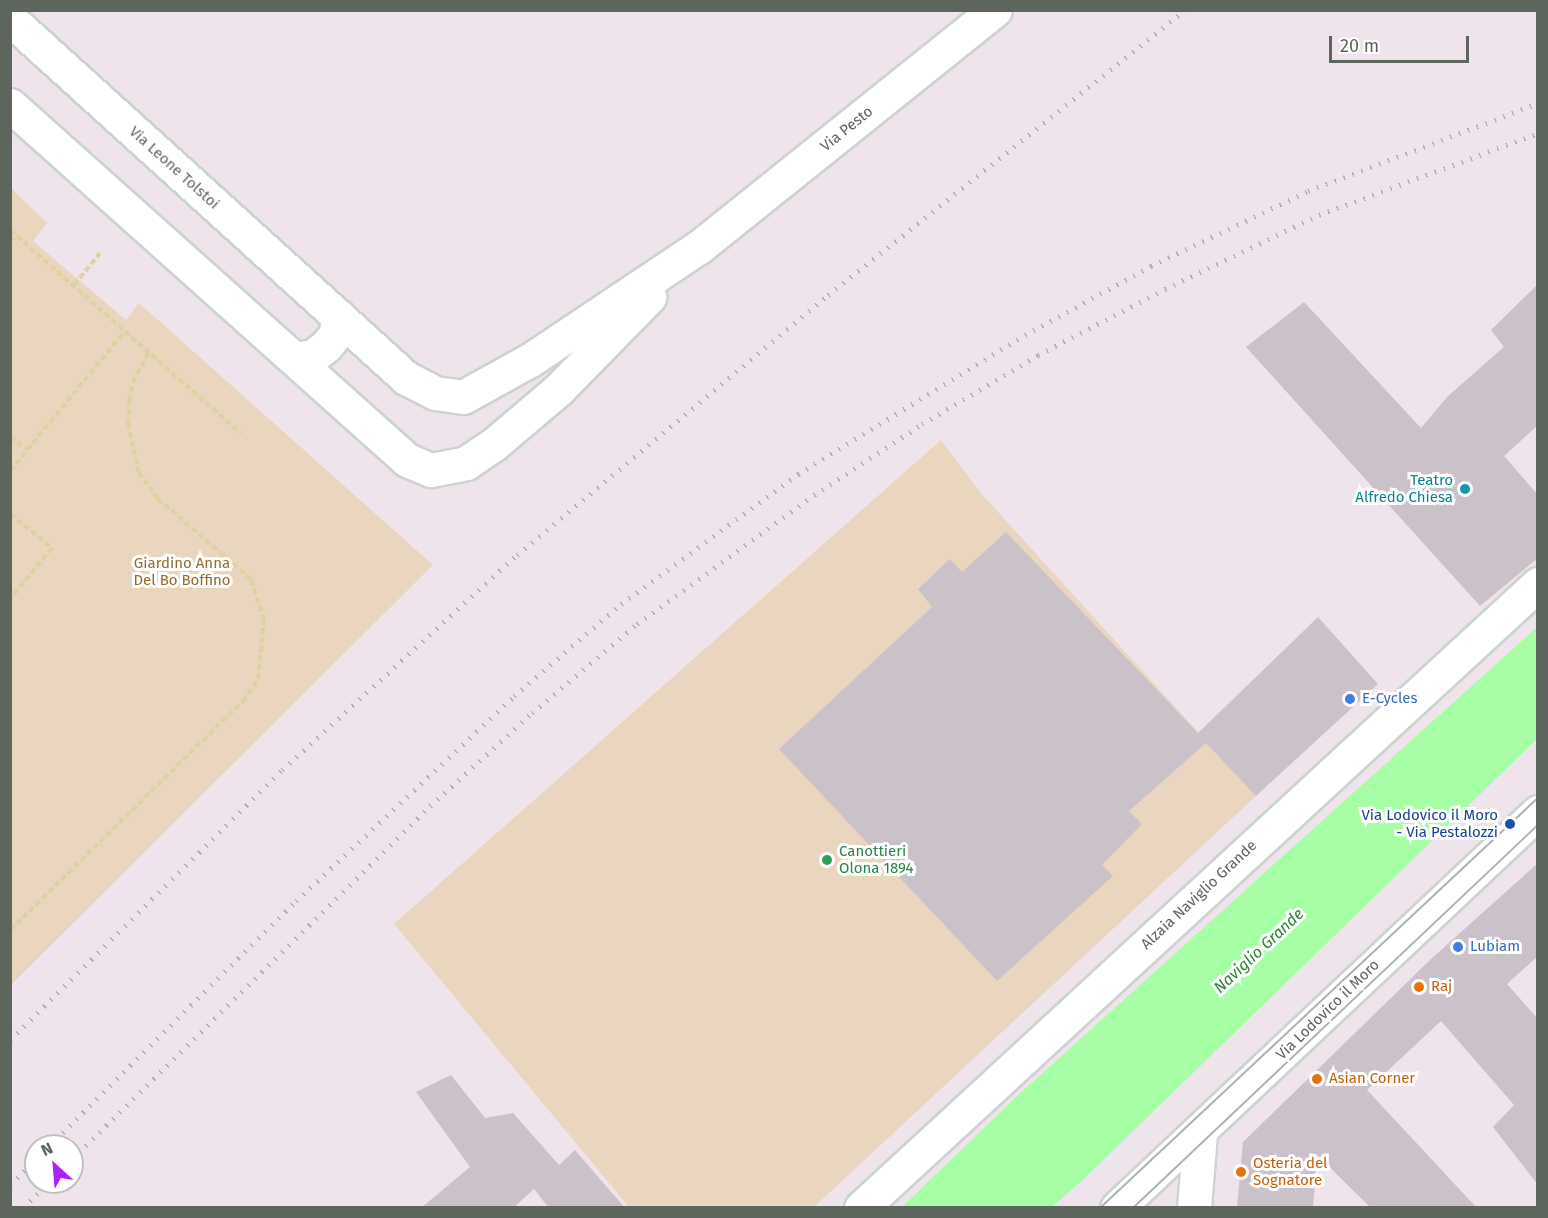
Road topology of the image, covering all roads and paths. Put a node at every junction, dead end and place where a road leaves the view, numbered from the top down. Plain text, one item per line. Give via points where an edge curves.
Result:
1 (995, 10) edge
2 (10, 19) edge
3 (10, 105) edge
4 (10, 230) edge
5 (16, 235) junction
6 (10, 242) edge
7 (699, 247) junction
8 (100, 254) dead end
9 (74, 285) junction
10 (339, 316) junction
11 (125, 331) junction
12 (149, 352) junction
13 (296, 359) junction
14 (463, 397) joint
15 (241, 434) dead end
16 (10, 437) edge
17 (27, 450) junction
18 (10, 471) edge
19 (10, 514) edge
20 (1538, 584) edge
21 (10, 599) edge
22 (1538, 812) edge
23 (10, 930) edge
24 (1200, 1133) junction
25 (861, 1208) edge
26 (1118, 1208) edge
27 (1194, 1208) edge

1 - 7 street, Via Pesto
2 - 10 street, Via Leone Tolstoi
3 - 13 street
4 - 5 path
5 - 6 path
5 - 9 path
7 - 13 street, Via Pesto via 559,388 466,463 431,470 407,460
7 - 14 street, Via Pesto via 530,360
8 - 9 path
9 - 11 path
10 - 13 street via 326,346 313,356
10 - 14 street, Via Leone Tolstoi via 406,378 435,393
11 - 12 path
11 - 17 path
12 - 15 path
12 - 23 path via 133,382 129,401 128,424 139,473 158,499 251,579 264,620 258,679 243,701
16 - 17 path
17 - 18 path
19 - 21 path via 52,548
20 - 25 street, Alzaia Naviglio Grande
22 - 24 street, Via Lodovico il Moro
24 - 26 street, Via Lodovico il Moro
24 - 27 street

